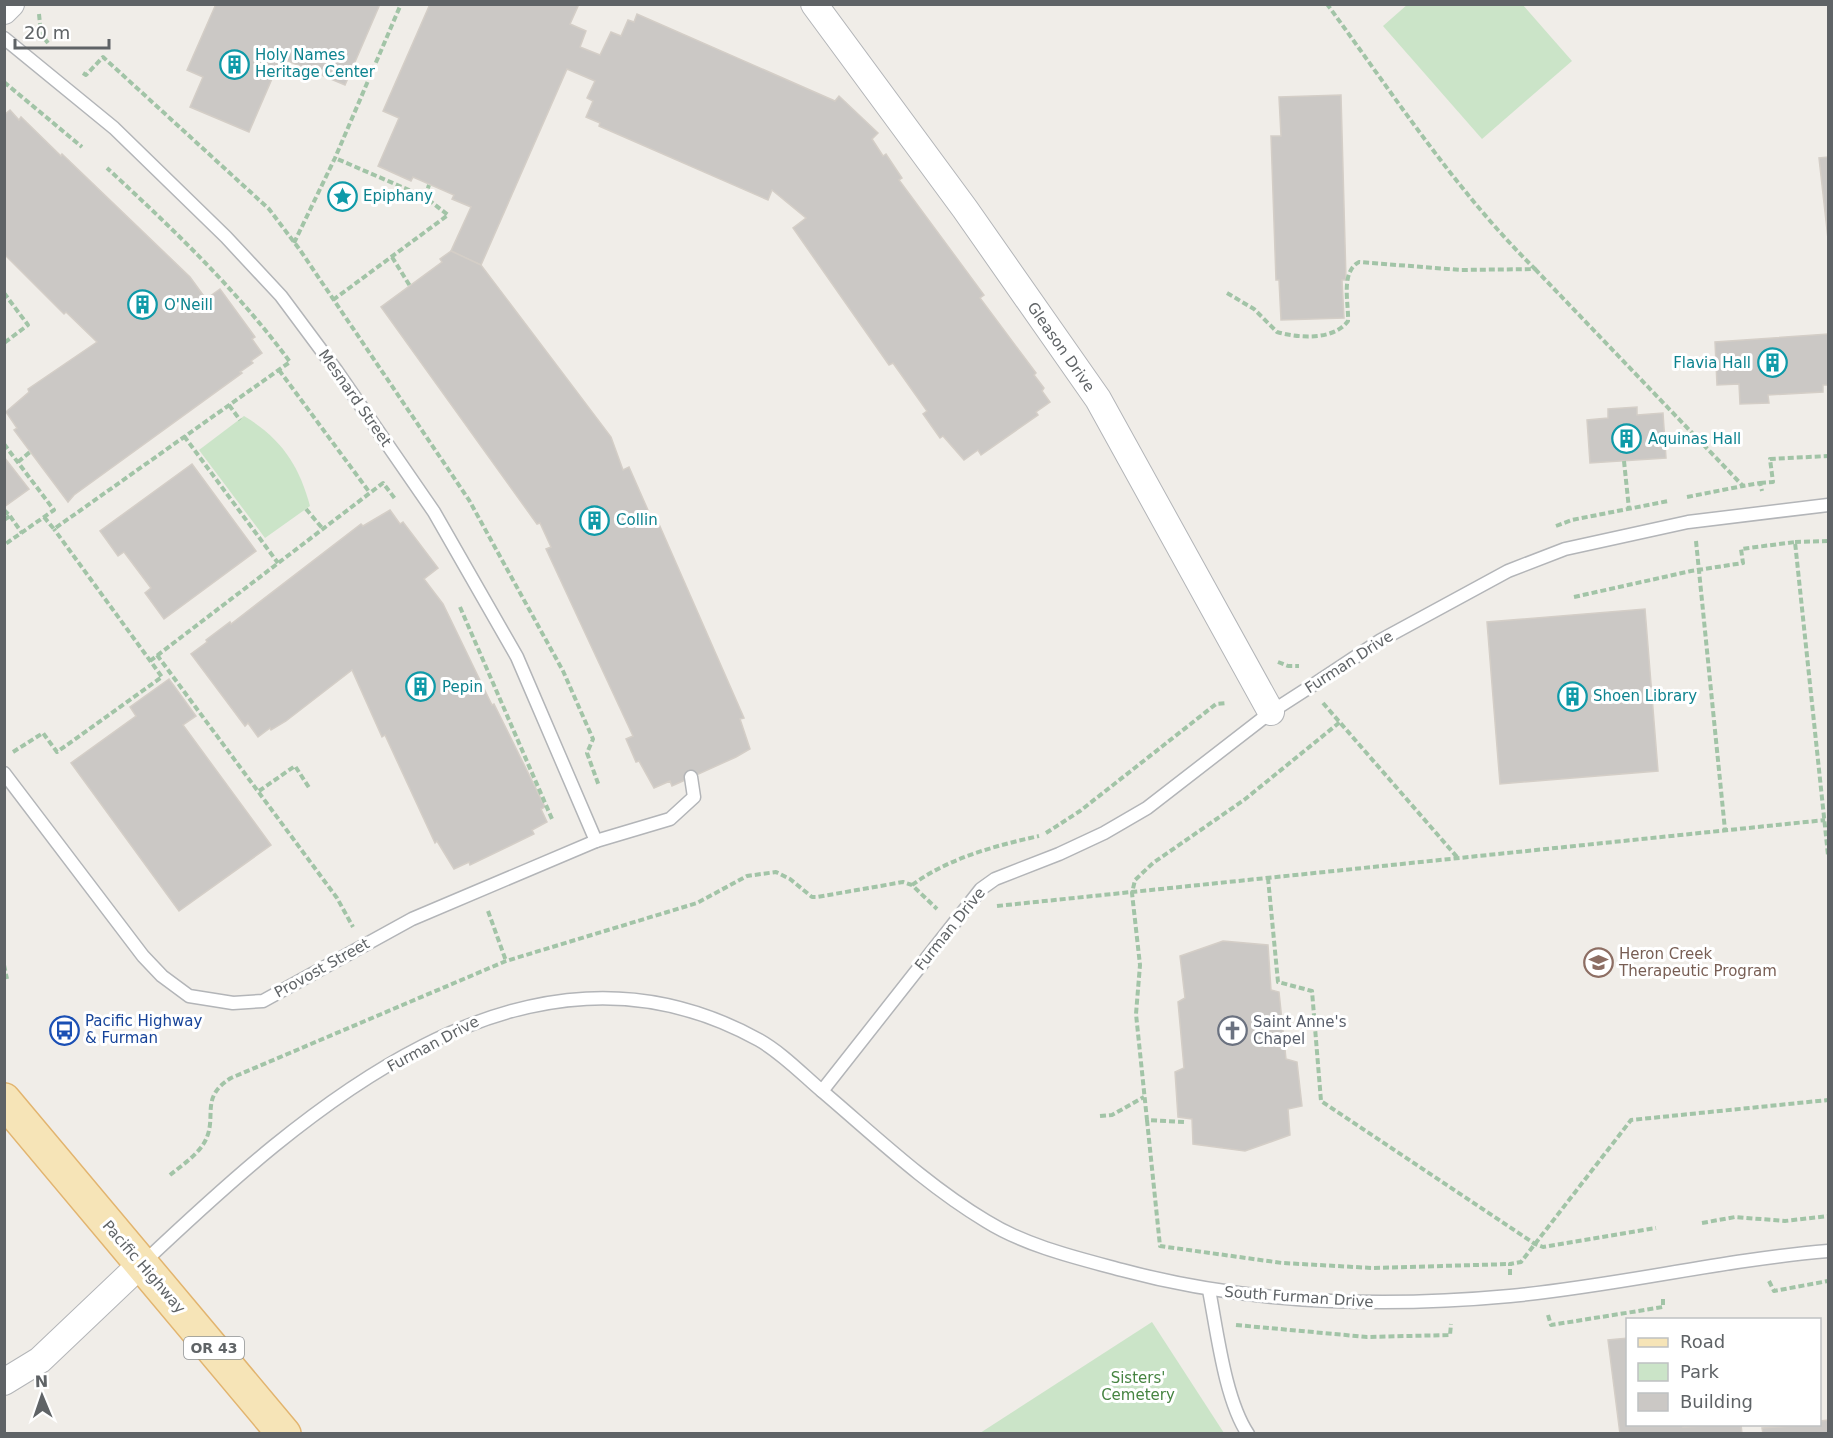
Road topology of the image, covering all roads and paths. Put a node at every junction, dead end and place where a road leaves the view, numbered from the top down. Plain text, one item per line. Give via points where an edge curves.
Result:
1 (11, 4) edge
2 (401, 4) edge
3 (814, 4) edge
4 (1327, 4) edge
5 (4, 11) edge
6 (4, 38) edge
7 (4, 82) edge
8 (82, 147) dead end
9 (335, 158) junction
10 (107, 168) dead end
11 (429, 184) dead end
12 (425, 197) junction
13 (294, 243) dead end
14 (392, 257) junction
15 (1535, 269) junction
16 (410, 286) dead end
17 (4, 293) edge
18 (1227, 293) dead end
19 (333, 300) dead end
20 (4, 343) edge
21 (279, 370) junction
22 (229, 405) junction
23 (240, 420) dead end
24 (184, 436) junction
25 (4, 444) edge
26 (30, 452) dead end
27 (1828, 456) edge
28 (1624, 461) dead end
29 (18, 462) junction
30 (1760, 483) junction
31 (1762, 492) dead end
32 (370, 493) junction
33 (425, 498) junction
34 (1828, 505) edge
35 (1629, 508) dead end
36 (306, 509) dead end
37 (4, 510) edge
38 (10, 516) junction
39 (44, 517) junction
40 (4, 520) edge
41 (54, 529) junction
42 (322, 529) junction
43 (22, 533) junction
44 (1773, 538) dead end
45 (1696, 541) dead end
46 (1828, 541) edge
47 (1795, 542) junction
48 (4, 545) edge
49 (1776, 545) junction
50 (278, 563) junction
51 (1700, 570) junction
52 (455, 596) dead end
53 (1574, 597) dead end
54 (157, 655) junction
55 (150, 661) junction
56 (1321, 701) dead end
57 (1227, 703) dead end
58 (1271, 712) junction
59 (1340, 722) junction
60 (4, 758) edge
61 (4, 773) edge
62 (691, 777) dead end
63 (310, 789) dead end
64 (259, 791) junction
65 (552, 819) dead end
66 (1825, 820) junction
67 (1725, 830) junction
68 (596, 841) junction
69 (1828, 855) edge
70 (1457, 857) junction
71 (1268, 878) junction
72 (912, 885) junction
73 (480, 889) junction
74 (1132, 893) junction
75 (996, 907) dead end
76 (939, 911) dead end
77 (360, 946) junction
78 (506, 961) junction
79 (4, 965) edge
80 (7, 979) dead end
81 (822, 1091) junction
82 (1144, 1097) junction
83 (4, 1100) edge
84 (1828, 1101) edge
85 (1100, 1116) dead end
86 (1147, 1120) junction
87 (1184, 1122) dead end
88 (170, 1175) dead end
89 (1828, 1216) edge
90 (1702, 1224) dead end
91 (1656, 1228) dead end
92 (1535, 1244) junction
93 (1160, 1246) junction
94 (1828, 1251) edge
95 (1160, 1253) dead end
96 (1510, 1263) junction
97 (141, 1264) junction
98 (1510, 1277) dead end
99 (1209, 1290) junction
100 (4, 1382) edge
101 (284, 1434) edge
102 (1248, 1434) edge

1 - 5 street
2 - 9 path
3 - 58 street, Gleason Drive via 1098,399
4 - 15 path via 1450,172
6 - 33 lane, Mesnard Street via 114,128 273,288
7 - 8 path
9 - 12 path
9 - 13 path
10 - 21 path via 166,223 266,329 290,362
11 - 12 path
12 - 14 path via 448,215
14 - 16 path
14 - 19 path
15 - 18 path via 1461,270 1359,262 1351,270 1347,287 1347,321 1337,331 1320,335 1277,332 1254,309
15 - 30 path via 1743,486
17 - 20 path via 28,326
21 - 22 path
21 - 32 path
22 - 23 path
22 - 24 path
24 - 41 path
24 - 50 path
25 - 29 path
26 - 29 path
27 - 30 path via 1770,459 1773,482
28 - 35 path
29 - 39 path via 54,510
30 - 31 path
32 - 33 path via 383,483 405,513
32 - 42 path
33 - 68 lane, Mesnard Street via 517,657
34 - 58 lane, Furman Drive via 1688,522 1565,549 1508,571 1442,606 1381,640
36 - 42 path
37 - 38 path
38 - 40 path
38 - 43 path
39 - 41 path
39 - 43 path
41 - 55 path
42 - 50 path
43 - 48 path
44 - 49 path
45 - 51 path
46 - 47 path
47 - 49 path
47 - 66 path
49 - 51 path via 1741,549 1743,563
50 - 54 path
51 - 53 path
51 - 67 path
52 - 65 path
54 - 55 path
54 - 64 path
55 - 60 path via 162,677 57,752 43,733
56 - 59 path
57 - 72 path via 1216,704 1044,835 994,846 933,870
58 - 81 lane, Furman Drive via 1147,808 1095,837 995,879 981,889
59 - 70 path
59 - 74 path via 1244,800 1153,863 1135,880
61 - 77 lane, Provost Street via 143,956 189,996 232,1002 263,1001
62 - 68 lane, Provost Street via 694,797 670,819
63 - 64 path via 295,766
64 - 77 path via 337,898
66 - 67 path
66 - 69 path
67 - 70 path
68 - 73 lane, Provost Street
70 - 71 path
71 - 74 path
71 - 92 path via 1278,982 1312,991 1322,1101
72 - 76 path
72 - 78 path via 903,882 812,897 783,875 757,873 736,880 697,903
73 - 77 lane, Provost Street
73 - 78 path
74 - 75 path
74 - 82 path via 1140,965 1136,1014
78 - 88 path via 223,1083 212,1098 204,1143
79 - 80 path
81 - 97 lane, Furman Drive via 760,1041 705,1015 647,1002 597,997 508,1010 471,1022 429,1043 361,1084 270,1148
81 - 99 lane, South Furman Drive via 921,1176 987,1222 1031,1242 1095,1263
82 - 85 path
82 - 86 path
83 - 97 main road, Pacific Highway / OR 43
84 - 92 path via 1630,1120
86 - 87 path
86 - 93 path
89 - 90 path via 1785,1221 1735,1216
91 - 92 path via 1543,1246
92 - 96 path via 1521,1262
93 - 95 path
93 - 96 path via 1282,1263 1373,1268
94 - 99 lane, South Furman Drive via 1763,1256 1533,1293 1465,1299 1377,1303 1244,1296
96 - 98 path
97 - 100 street via 40,1360
97 - 101 main road, Pacific Highway / OR 43
99 - 102 lane via 1223,1361 1240,1422

